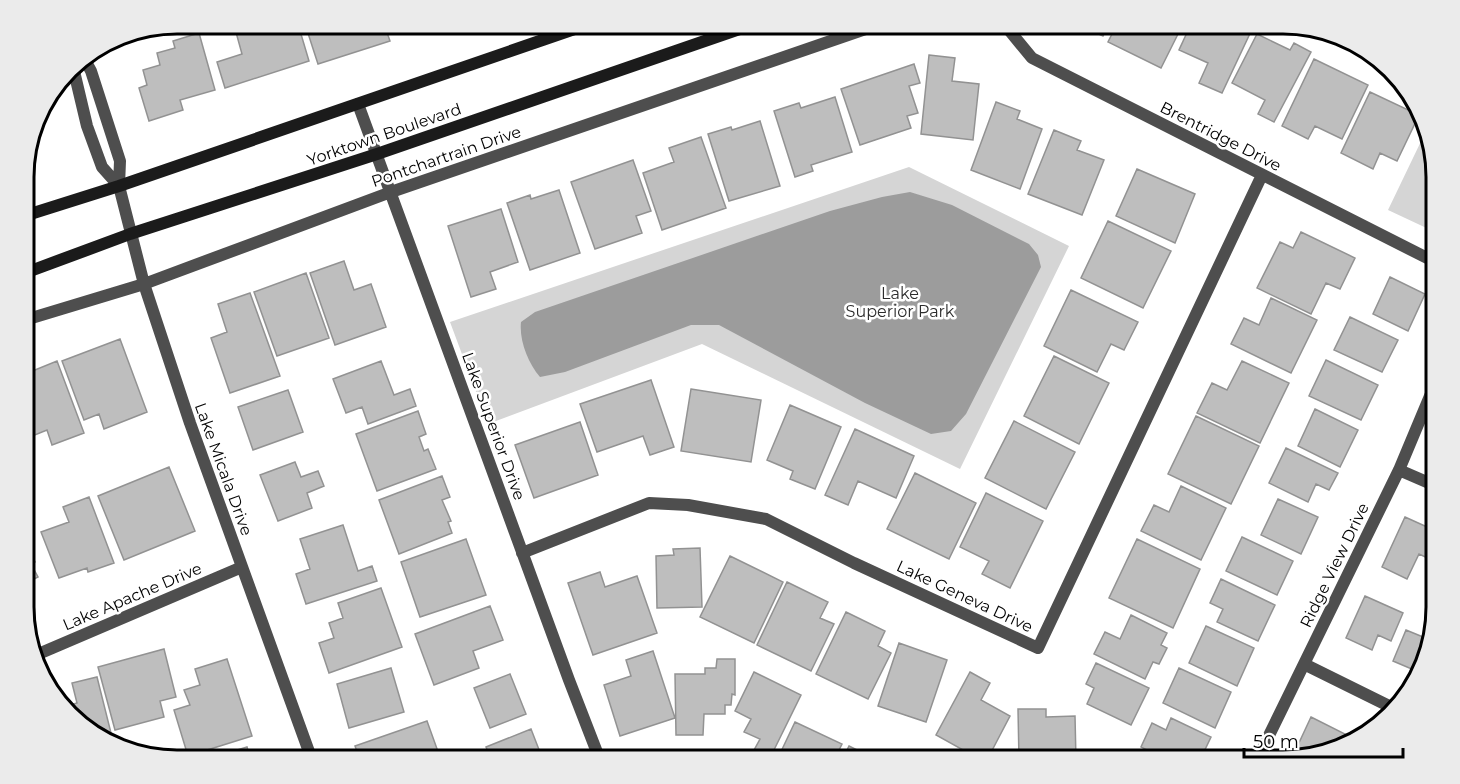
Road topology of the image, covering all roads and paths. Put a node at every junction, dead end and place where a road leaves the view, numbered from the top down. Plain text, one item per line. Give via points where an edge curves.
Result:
1 (555, 35) edge
2 (722, 35) edge
3 (848, 35) edge
4 (1013, 35) edge
5 (88, 66) edge
6 (74, 79) edge
7 (358, 104) junction
8 (377, 154) junction
9 (1262, 175) junction
10 (119, 186) junction
11 (391, 192) junction
12 (35, 213) edge
13 (130, 234) junction
14 (1426, 257) edge
15 (35, 269) edge
16 (144, 284) junction
17 (35, 317) edge
18 (1426, 406) edge
19 (1399, 470) junction
20 (1426, 482) edge
21 (522, 554) junction
22 (242, 567) junction
23 (42, 652) edge
24 (1304, 664) junction
25 (1386, 705) edge
26 (1262, 749) edge
27 (308, 750) edge
28 (596, 750) edge

1 - 7 main road
2 - 8 main road, Yorktown Boulevard
3 - 11 street, Pontchartrain Drive
4 - 9 street, Brentridge Drive via 1032,58
5 - 10 street, Lake Micala Drive via 120,161
6 - 10 street, Lake Micala Drive via 102,167
7 - 8 street, Lake Superior Drive
7 - 10 main road
8 - 11 street, Lake Superior Drive
8 - 13 main road, Yorktown Boulevard
9 - 14 street, Brentridge Drive
9 - 21 street, Lake Geneva Drive via 1038,648 766,519 688,505 649,503
10 - 12 main road
10 - 13 street, Lake Micala Drive
11 - 16 street, Pontchartrain Drive
11 - 21 street, Lake Superior Drive
13 - 15 main road, Yorktown Boulevard
13 - 16 street, Lake Micala Drive
16 - 17 street, Pontchartrain Drive
16 - 22 street, Lake Micala Drive
18 - 19 street, Ridge View Drive
19 - 20 street
19 - 24 street, Ridge View Drive
21 - 28 street, Lake Superior Drive
22 - 23 street, Lake Apache Drive
22 - 27 street, Lake Micala Drive
24 - 25 street
24 - 26 street, Ridge View Drive

